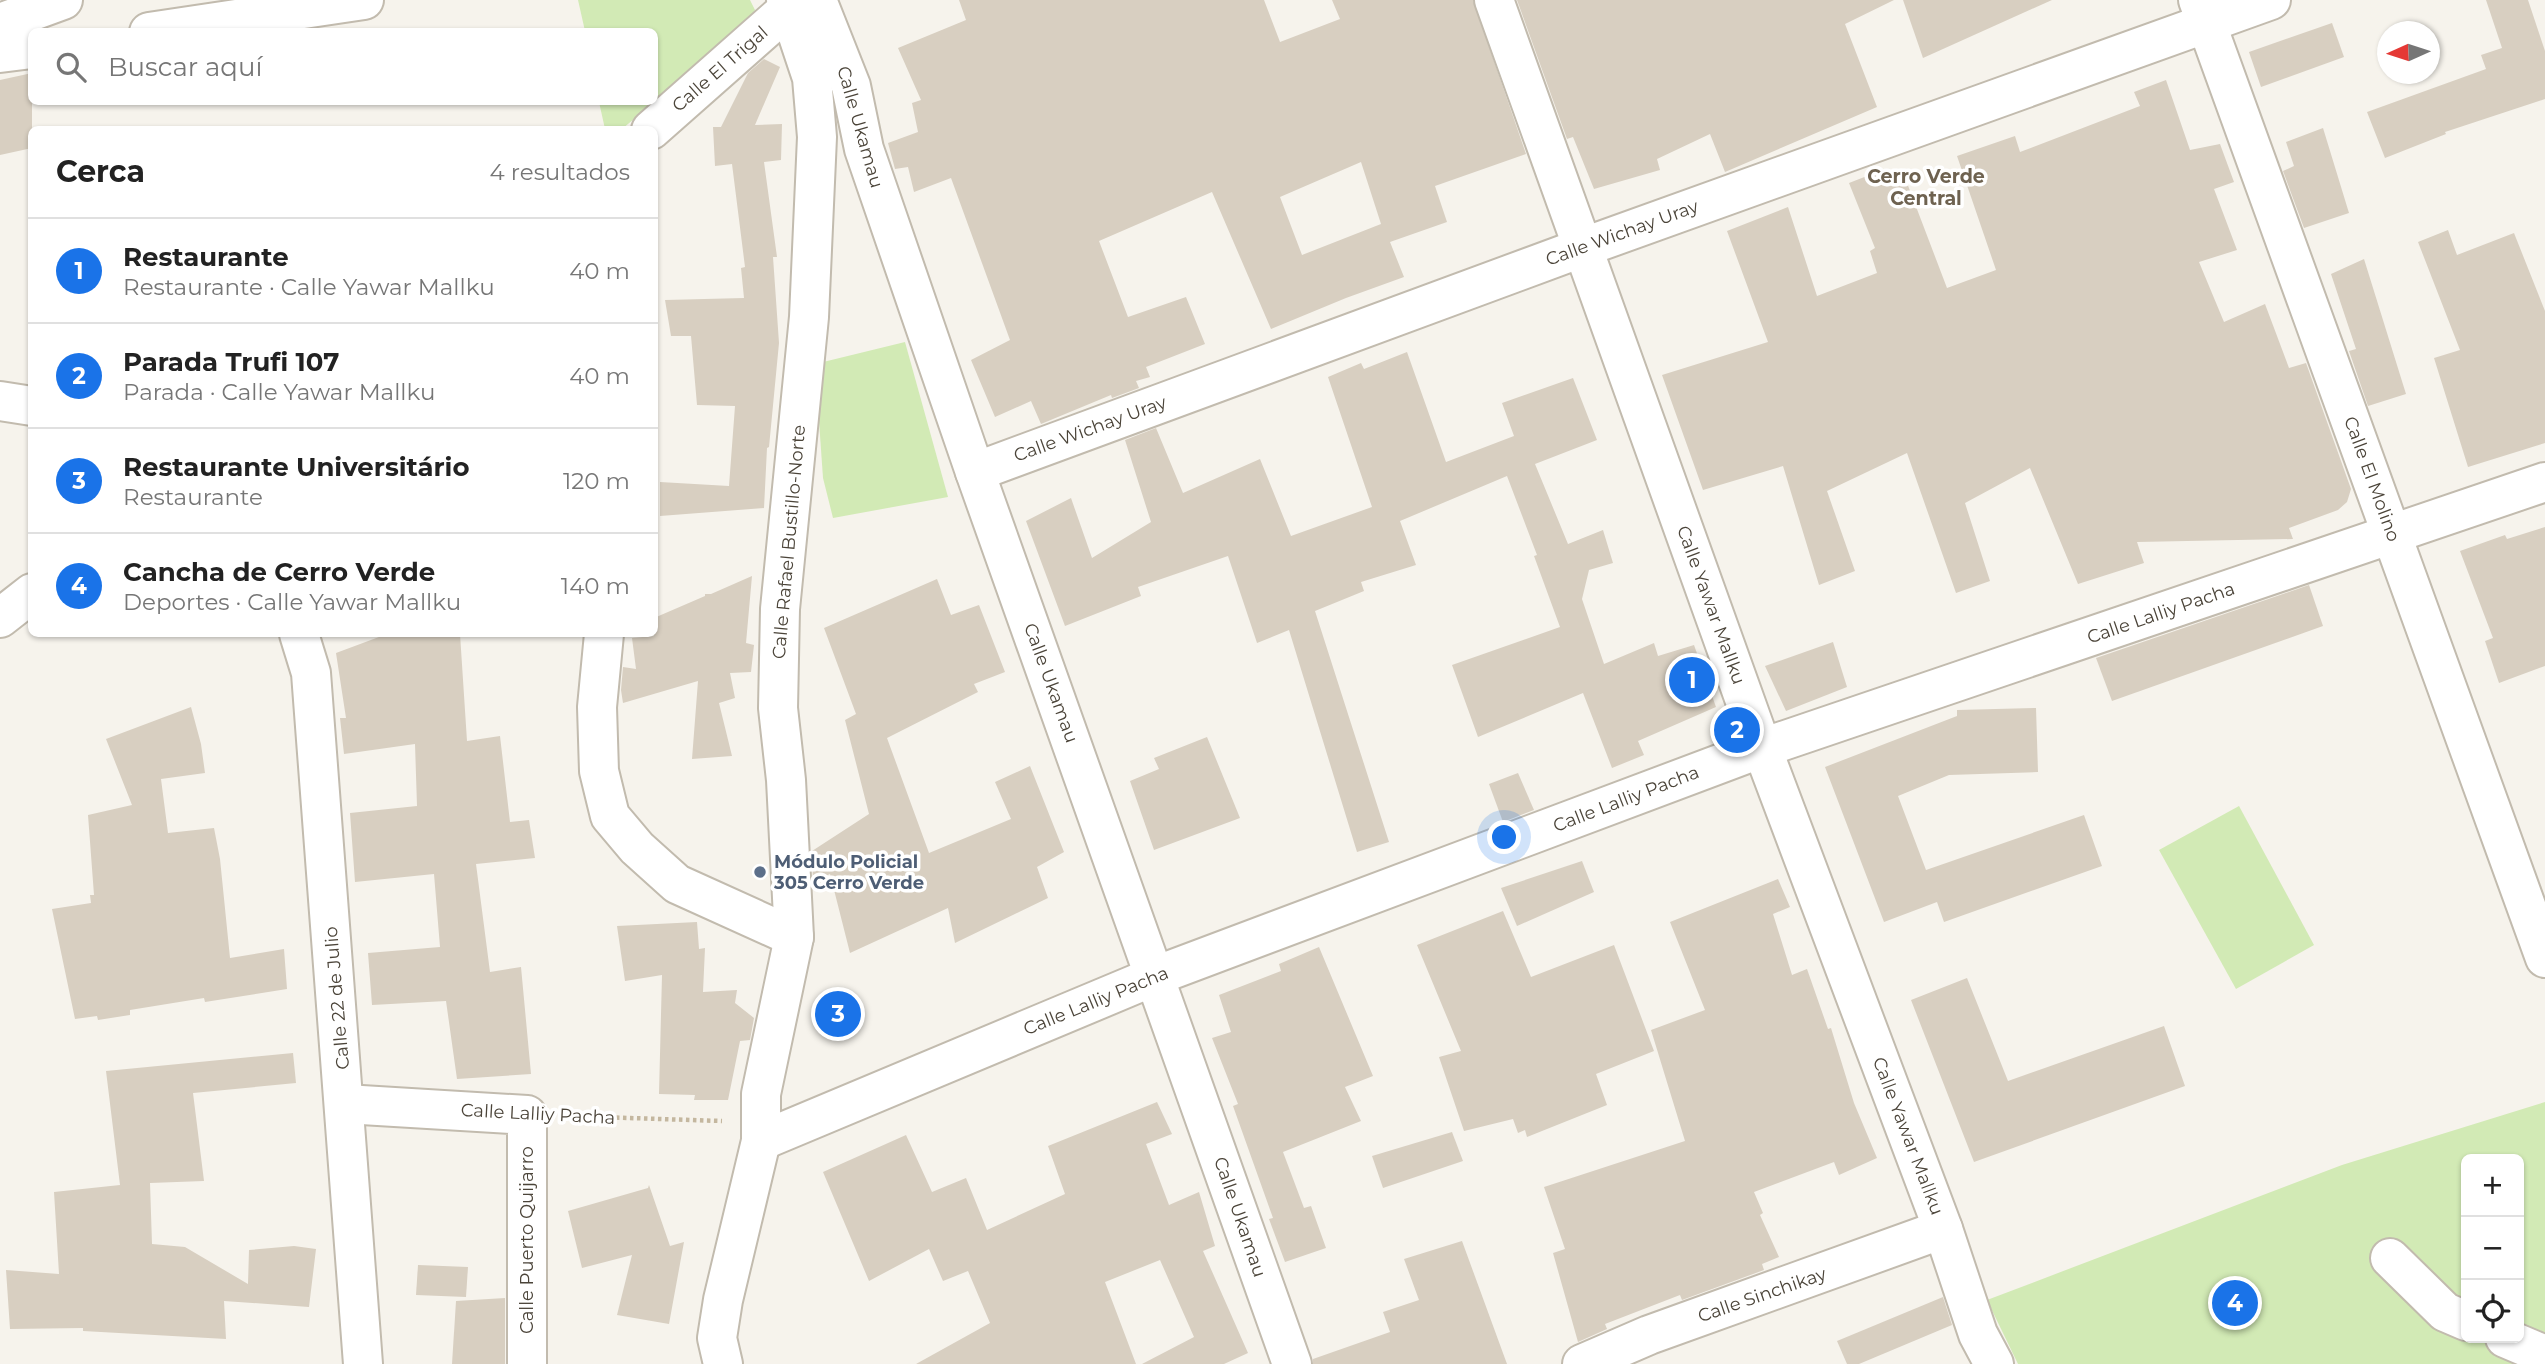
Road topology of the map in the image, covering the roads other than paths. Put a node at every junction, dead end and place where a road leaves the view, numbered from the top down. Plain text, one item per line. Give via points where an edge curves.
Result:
1 (63, 0) edge
2 (364, 0) edge
3 (1494, 0) edge
4 (2271, 0) edge
5 (797, 3) edge
6 (2202, 11) edge
7 (0, 23) edge
8 (176, 28) edge
9 (28, 50) edge
10 (0, 53) edge
11 (656, 126) edge
12 (1584, 247) junction
13 (0, 401) edge
14 (28, 405) edge
15 (975, 472) junction
16 (2545, 482) edge
17 (2392, 534) junction
18 (28, 596) edge
19 (0, 618) edge
20 (300, 637) edge
21 (604, 637) edge
22 (1762, 748) junction
23 (794, 937) junction
24 (2545, 958) edge
25 (1156, 976) junction
26 (345, 1104) junction
27 (527, 1115) joint
28 (761, 1141) junction
29 (1943, 1229) junction
30 (2390, 1258) dead end
31 (2461, 1319) edge
32 (2517, 1343) edge
33 (2545, 1355) edge
34 (363, 1364) edge
35 (527, 1364) edge
36 (723, 1364) edge
37 (1292, 1364) edge
38 (1582, 1364) edge
39 (1994, 1364) edge

1 - 7 street
2 - 8 street
3 - 12 street, Calle Yawar Mallku
4 - 6 street, Calle Wichay Uray
5 - 11 street, Calle El Trigal
5 - 15 street, Calle Ukamau via 851,86 864,149
5 - 23 street, Calle Rafael Bustillo-Norte via 812,78 817,137 809,317 780,608 778,708
6 - 12 street, Calle Wichay Uray
6 - 17 street, Calle El Molino
9 - 10 street
12 - 15 street, Calle Wichay Uray
12 - 22 street, Calle Yawar Mallku
13 - 14 street
15 - 25 street, Calle Ukamau
16 - 17 street, Calle Lalliy Pacha
17 - 22 street, Calle Lalliy Pacha
17 - 24 street, Calle El Molino
18 - 19 street
20 - 26 street, Calle 22 de Julio via 311,673
21 - 23 street via 597,706 599,771 610,816 677,884
22 - 25 street, Calle Lalliy Pacha
22 - 29 street, Calle Yawar Mallku
23 - 28 street, Calle Rafael Bustillo-Norte via 761,1094
25 - 28 street, Calle Lalliy Pacha
25 - 37 street, Calle Ukamau
26 - 27 street, Calle Lalliy Pacha
26 - 34 street, Calle 22 de Julio
27 - 35 street, Calle Puerto Quijarro
28 - 36 street, Calle Rafael Bustillo-Norte via 723,1300 717,1338
29 - 38 street, Calle Sinchikay via 1649,1335
29 - 39 street, Calle Yawar Mallku via 1978,1335
30 - 31 street via 2445,1312
32 - 33 street

